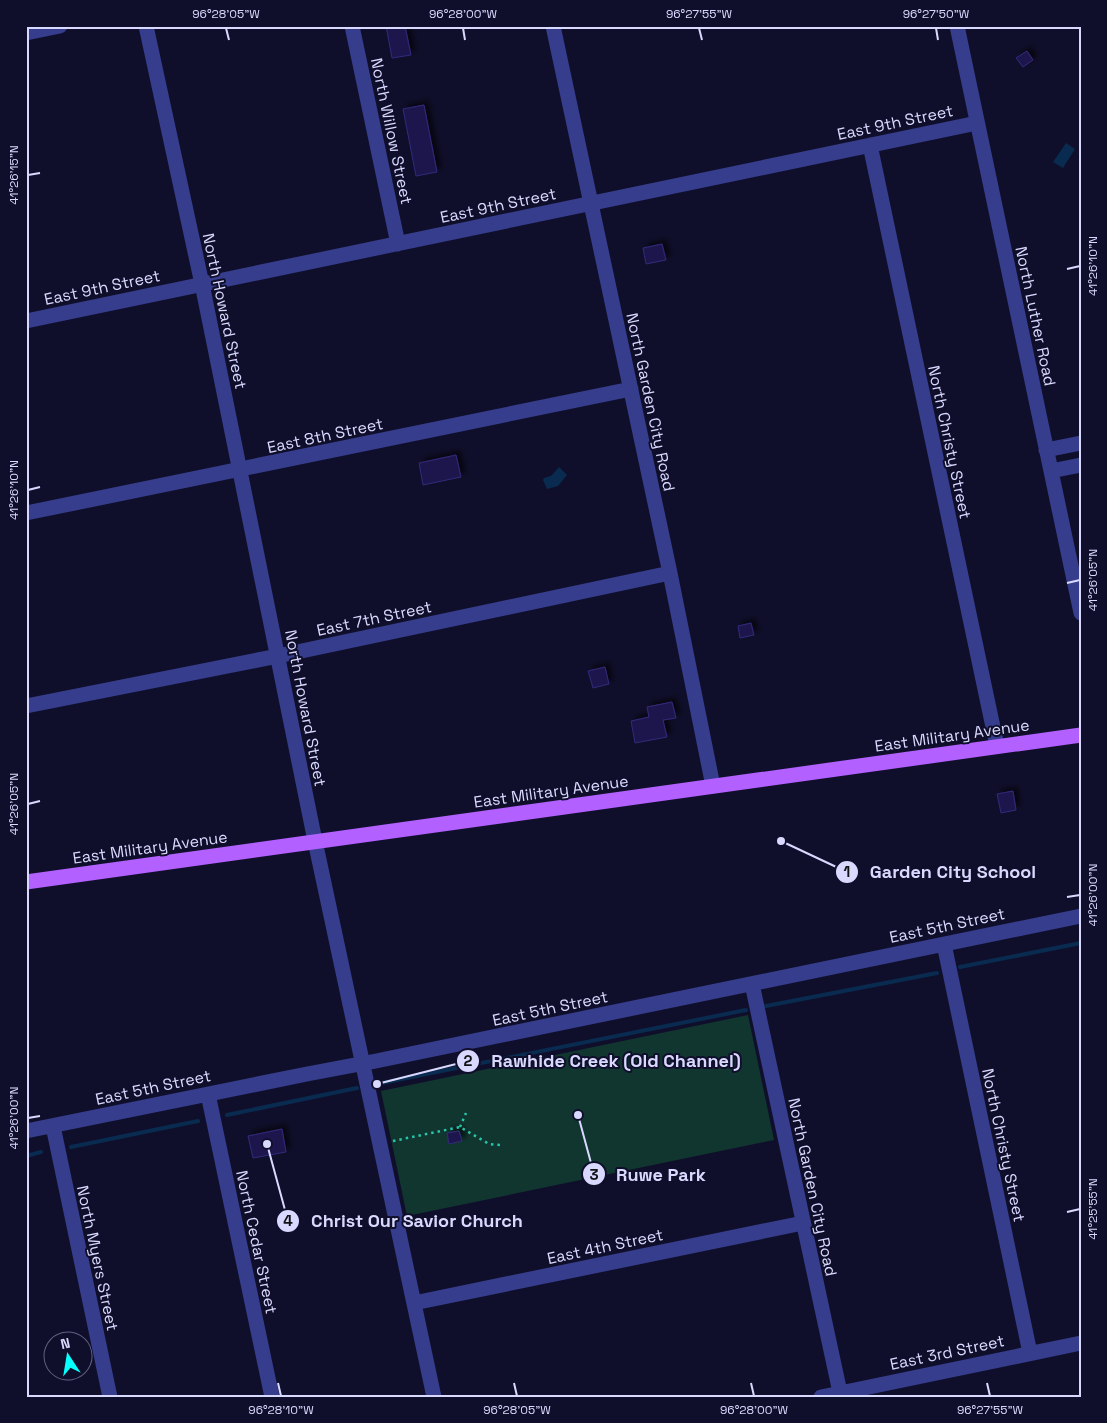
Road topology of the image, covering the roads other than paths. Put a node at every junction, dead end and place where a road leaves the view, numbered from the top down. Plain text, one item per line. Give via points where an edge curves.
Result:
1 (60, 26) edge
2 (146, 26) edge
3 (352, 26) edge
4 (553, 26) edge
5 (957, 26) edge
6 (26, 33) edge
7 (977, 123) junction
8 (870, 145) junction
9 (591, 204) junction
10 (398, 244) junction
11 (202, 284) junction
12 (26, 320) edge
13 (630, 389) junction
14 (1081, 443) edge
15 (1046, 450) junction
16 (1081, 465) edge
17 (239, 470) junction
18 (1051, 471) junction
19 (26, 514) edge
20 (670, 573) junction
21 (1081, 613) edge
22 (278, 656) junction
23 (26, 706) edge
24 (1081, 735) edge
25 (997, 746) junction
26 (713, 786) junction
27 (315, 842) junction
28 (26, 882) edge
29 (1081, 916) edge
30 (944, 944) junction
31 (752, 984) junction
32 (363, 1064) junction
33 (208, 1094) junction
34 (53, 1126) junction
35 (26, 1132) edge
36 (803, 1223) junction
37 (414, 1303) junction
38 (1081, 1343) edge
39 (1030, 1353) junction
40 (840, 1395) edge
41 (110, 1397) edge
42 (272, 1397) edge
43 (434, 1397) edge
44 (821, 1397) edge

1 - 6 street
2 - 11 street, North Howard Street
3 - 10 street, North Willow Street
4 - 9 street, North Garden City Road
5 - 7 street, North Luther Road
7 - 8 street, East 9th Street
7 - 15 street, North Luther Road
8 - 9 street, East 9th Street
8 - 25 street, North Christy Street
9 - 10 street, East 9th Street
9 - 13 street, North Garden City Road
10 - 11 street, East 9th Street
11 - 12 street, East 9th Street
11 - 17 street, North Howard Street
13 - 17 street, East 8th Street
13 - 20 street, North Garden City Road
14 - 15 street
15 - 18 street, North Luther Road
16 - 18 street
17 - 19 street, East 8th Street
17 - 22 street, North Howard Street
18 - 21 street, North Luther Road
20 - 22 street, East 7th Street
20 - 26 street, North Garden City Road
22 - 23 street, East 7th Street
22 - 27 street, North Howard Street
24 - 25 main road, East Military Avenue
25 - 26 main road, East Military Avenue
26 - 27 main road, East Military Avenue
27 - 28 main road, East Military Avenue
27 - 32 street, North Howard Street
29 - 30 street, East 5th Street
30 - 31 street, East 5th Street
30 - 39 street, North Christy Street
31 - 32 street, East 5th Street
31 - 36 street, North Garden City Road
32 - 33 street, East 5th Street
32 - 37 street, North Howard Street
33 - 34 street, East 5th Street
33 - 42 street, North Cedar Street
34 - 35 street, East 5th Street
34 - 41 street, North Myers Street
36 - 37 street, East 4th Street
36 - 40 street, North Garden City Road
37 - 43 street, North Howard Street
38 - 39 street, East 3rd Street
39 - 40 street, East 3rd Street
40 - 44 street, East 3rd Street

